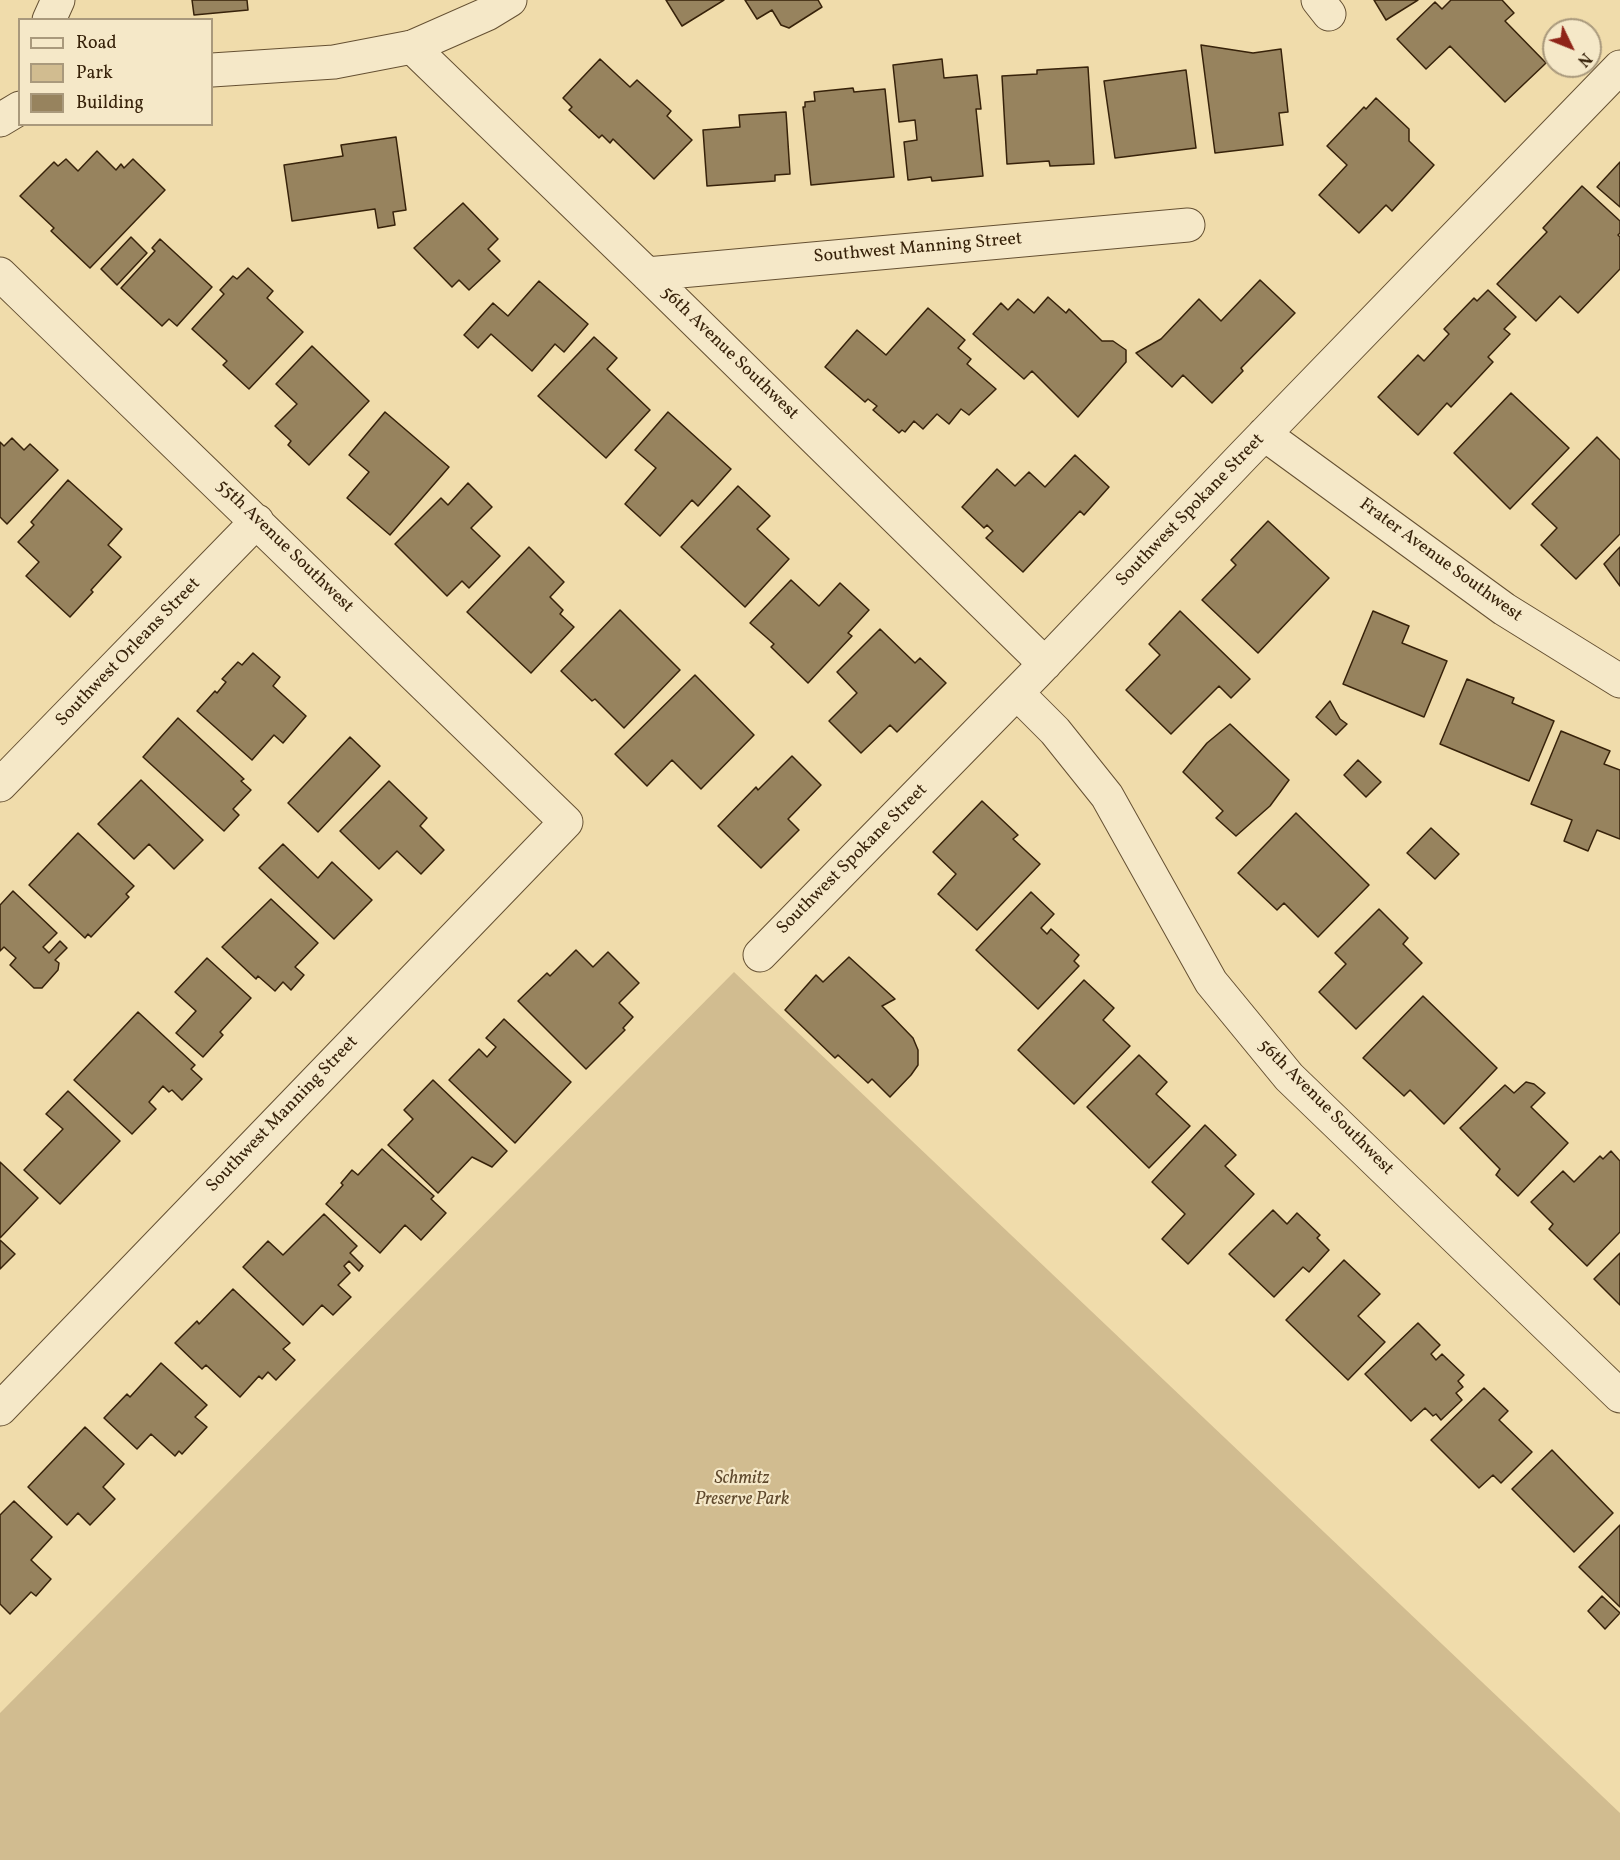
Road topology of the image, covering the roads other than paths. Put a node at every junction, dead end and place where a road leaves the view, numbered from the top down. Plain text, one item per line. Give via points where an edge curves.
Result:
1 (58, 0) edge
2 (510, 0) edge
3 (50, 18) edge
4 (412, 47) junction
5 (1620, 67) edge
6 (213, 70) edge
7 (18, 109) edge
8 (0, 120) edge
9 (1188, 225) dead end
10 (0, 274) edge
11 (647, 274) junction
12 (1264, 434) junction
13 (257, 521) junction
14 (1045, 664) junction
15 (1620, 681) edge
16 (1017, 693) junction
17 (0, 785) edge
18 (566, 822) joint
19 (760, 955) dead end
20 (1620, 1396) edge
21 (0, 1409) edge

1 - 3 street
2 - 4 street
4 - 6 street via 334,62
4 - 11 street, 56th Avenue Southwest
5 - 12 street, Southwest Spokane Street
7 - 8 street
9 - 11 street, Southwest Manning Street
10 - 13 street, 55th Avenue Southwest
11 - 14 street, 56th Avenue Southwest
12 - 14 street, Southwest Spokane Street
12 - 15 street, Frater Avenue Southwest via 1504,609
13 - 17 street, Southwest Orleans Street
13 - 18 street, 55th Avenue Southwest
14 - 16 street, Southwest Spokane Street
16 - 19 street, Southwest Spokane Street
16 - 20 street, 56th Avenue Southwest via 1055,731 1107,796 1211,982 1289,1077
18 - 21 street, Southwest Manning Street

